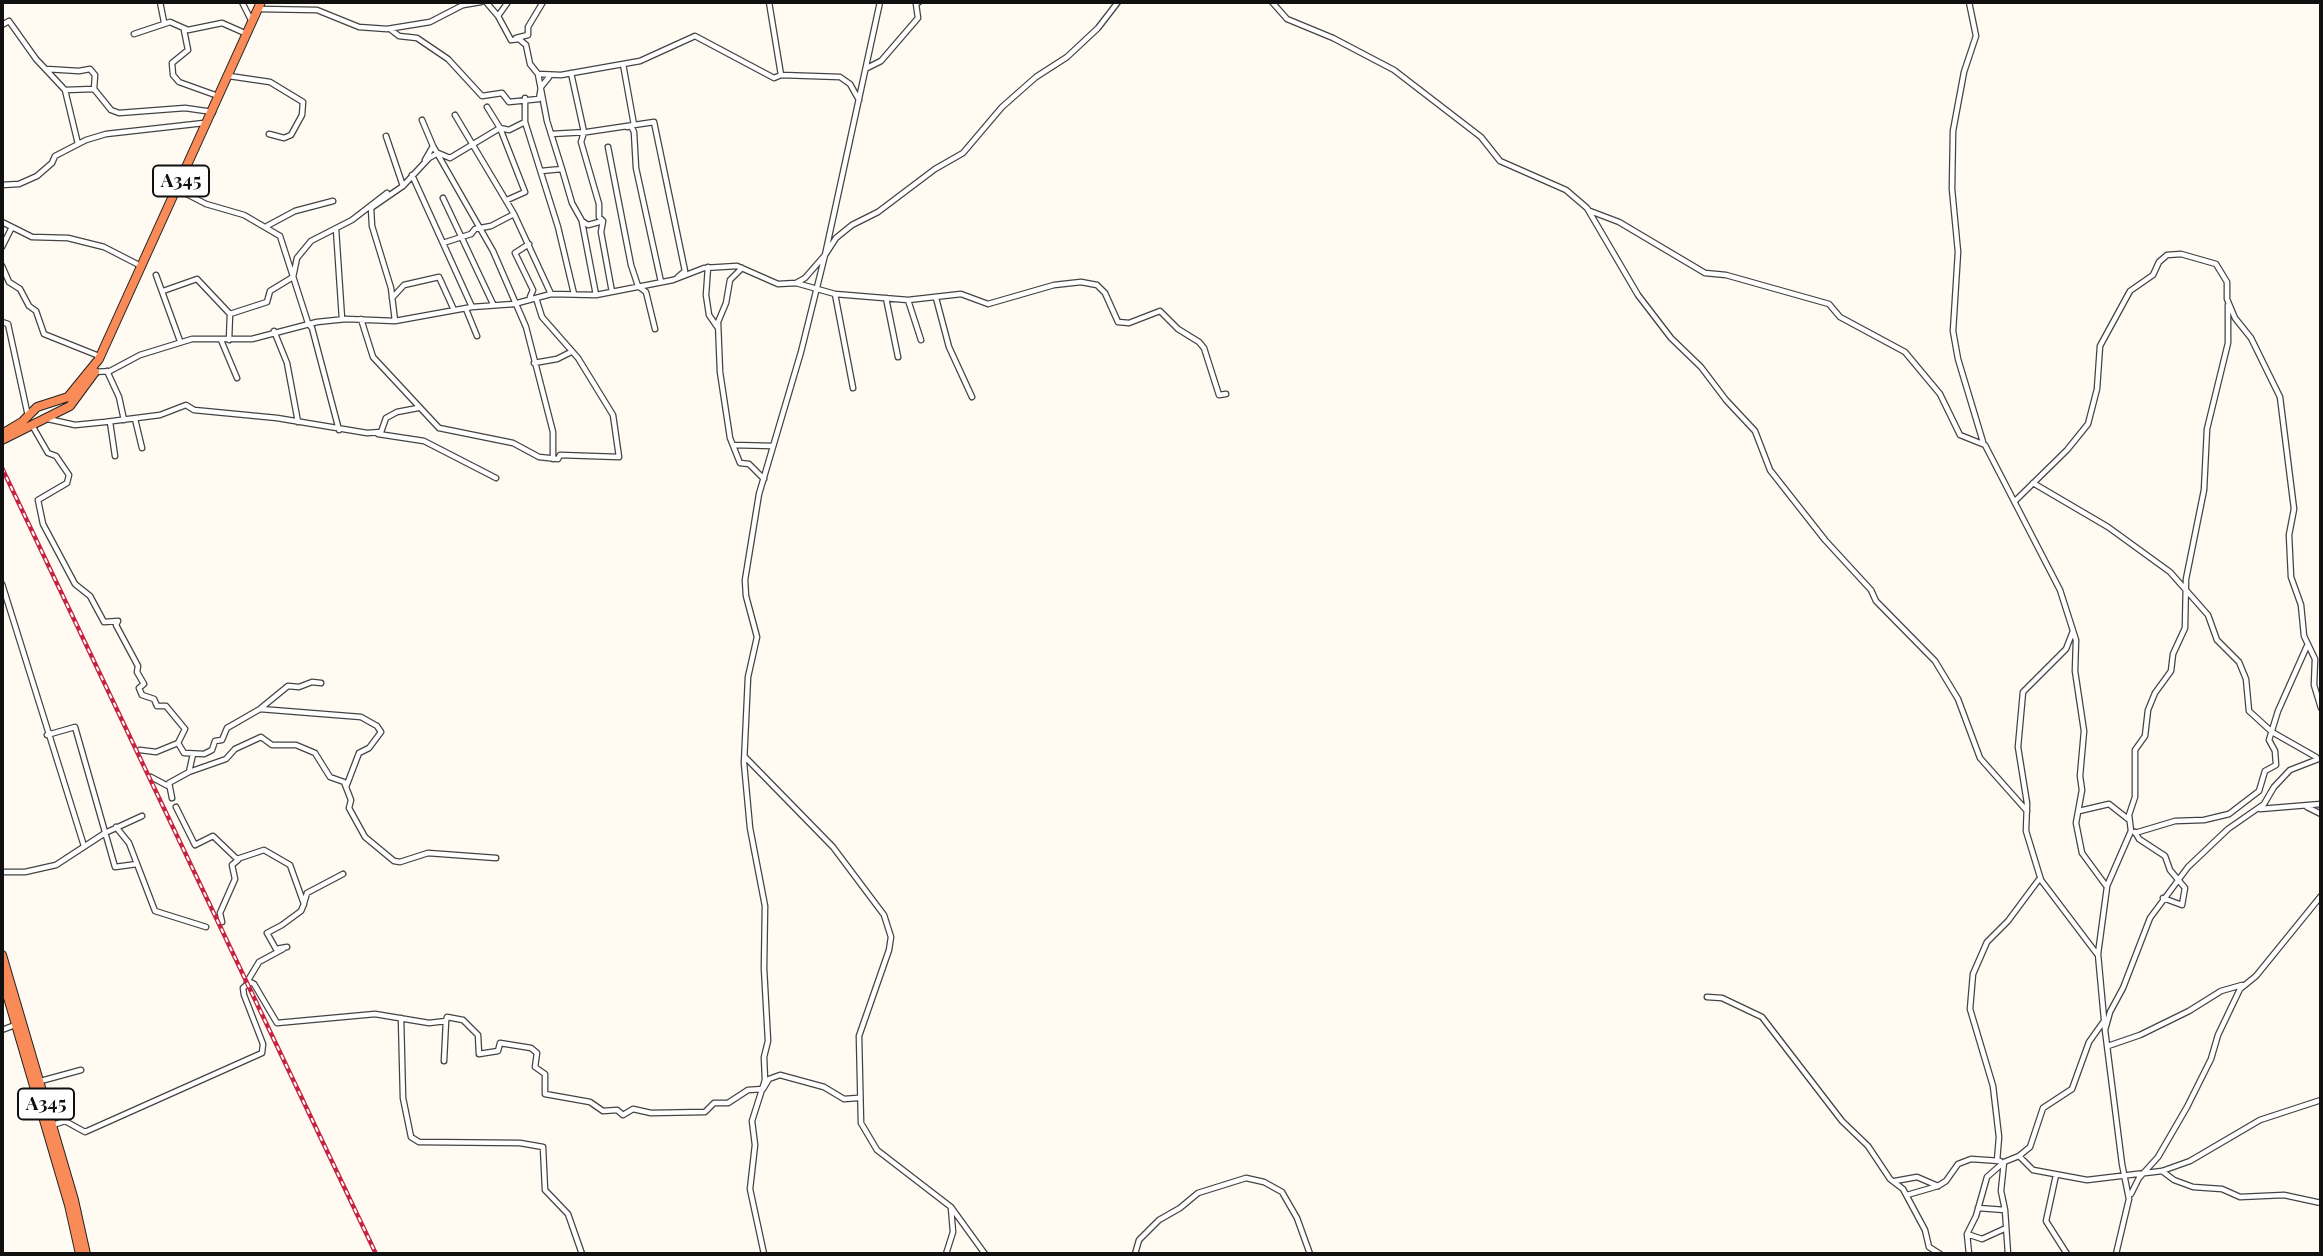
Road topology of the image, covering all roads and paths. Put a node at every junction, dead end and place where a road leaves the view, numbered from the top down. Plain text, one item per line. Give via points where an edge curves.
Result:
1 (160, 2) edge
2 (242, 2) edge
3 (482, 2) edge
4 (508, 2) edge
5 (543, 2) edge
6 (769, 2) edge
7 (880, 2) edge
8 (919, 2) edge
9 (1118, 2) edge
10 (1272, 2) edge
11 (1969, 2) edge
12 (260, 5) edge
13 (498, 16) junction
14 (164, 22) junction
15 (252, 22) junction
16 (2, 24) edge
17 (390, 29) junction
18 (184, 30) junction
19 (135, 34) dead end
20 (248, 34) junction
21 (511, 40) junction
22 (623, 64) junction
23 (867, 68) junction
24 (45, 69) junction
25 (571, 73) junction
26 (538, 74) junction
27 (781, 75) junction
28 (228, 76) junction
29 (550, 76) junction
30 (541, 87) junction
31 (94, 89) junction
32 (65, 90) junction
33 (220, 96) junction
34 (525, 99) junction
35 (859, 102) junction
36 (487, 107) dead end
37 (214, 112) junction
38 (455, 115) dead end
39 (422, 120) dead end
40 (526, 122) junction
41 (209, 123) junction
42 (634, 124) junction
43 (500, 128) junction
44 (609, 128) junction
45 (584, 132) junction
46 (269, 134) dead end
47 (551, 134) junction
48 (386, 136) dead end
49 (636, 139) dead end
50 (78, 144) junction
51 (474, 145) junction
52 (433, 146) junction
53 (608, 147) dead end
54 (438, 153) junction
55 (422, 167) junction
56 (562, 169) junction
57 (541, 171) junction
58 (412, 175) junction
59 (2, 186) edge
60 (403, 186) junction
61 (177, 189) junction
62 (392, 190) junction
63 (443, 198) dead end
64 (507, 200) junction
65 (333, 201) dead end
66 (366, 210) junction
67 (1589, 211) junction
68 (514, 214) junction
69 (582, 221) junction
70 (603, 221) junction
71 (2, 222) edge
72 (267, 226) junction
73 (12, 227) junction
74 (336, 229) junction
75 (479, 229) junction
76 (462, 235) junction
77 (443, 243) junction
78 (529, 244) junction
79 (2, 247) edge
80 (380, 253) junction
81 (825, 255) junction
82 (2, 266) edge
83 (141, 266) junction
84 (708, 268) junction
85 (742, 268) junction
86 (156, 275) dead end
87 (293, 277) junction
88 (676, 279) junction
89 (661, 282) junction
90 (796, 283) junction
91 (638, 286) junction
92 (817, 289) junction
93 (163, 291) junction
94 (612, 292) junction
95 (835, 293) junction
96 (574, 294) junction
97 (551, 295) junction
98 (596, 295) junction
99 (392, 298) junction
100 (533, 298) junction
101 (886, 298) junction
102 (936, 298) junction
103 (2227, 299) junction
104 (908, 300) junction
105 (492, 304) junction
106 (514, 304) junction
107 (472, 307) junction
108 (464, 308) junction
109 (454, 310) junction
110 (230, 314) junction
111 (342, 319) junction
112 (361, 319) junction
113 (2, 321) edge
114 (395, 321) junction
115 (308, 323) junction
116 (655, 329) dead end
117 (718, 329) junction
118 (274, 331) junction
119 (477, 336) dead end
120 (221, 340) junction
121 (229, 340) junction
122 (921, 340) dead end
123 (180, 341) junction
124 (571, 352) junction
125 (898, 357) dead end
126 (99, 358) junction
127 (534, 363) junction
128 (107, 371) junction
129 (95, 372) junction
130 (237, 378) dead end
131 (853, 387) dead end
132 (1226, 394) dead end
133 (972, 397) dead end
134 (418, 408) junction
135 (28, 417) junction
136 (48, 419) junction
137 (135, 419) junction
138 (124, 420) junction
139 (110, 422) junction
140 (298, 422) junction
141 (33, 427) junction
142 (339, 430) junction
143 (367, 433) junction
144 (2, 434) edge
145 (2, 440) edge
146 (1983, 443) junction
147 (733, 445) junction
148 (773, 446) junction
149 (142, 448) dead end
150 (115, 456) dead end
151 (553, 459) junction
152 (496, 478) dead end
153 (764, 479) junction
154 (2032, 482) junction
155 (2015, 501) junction
156 (2, 584) edge
157 (2188, 593) junction
158 (2073, 631) junction
159 (2308, 645) junction
160 (321, 682) dead end
161 (2321, 708) edge
162 (260, 709) junction
163 (2272, 732) junction
164 (47, 735) junction
165 (178, 743) junction
166 (140, 750) dead end
167 (193, 754) junction
168 (746, 758) junction
169 (2319, 758) edge
170 (189, 772) junction
171 (151, 777) dead end
172 (168, 786) junction
173 (346, 788) junction
174 (172, 798) dead end
175 (2321, 804) edge
176 (176, 807) dead end
177 (2307, 807) junction
178 (2258, 809) junction
179 (2027, 811) junction
180 (2079, 811) junction
181 (2321, 814) edge
182 (142, 816) dead end
183 (2129, 820) junction
184 (116, 827) junction
185 (105, 832) junction
186 (2133, 832) junction
187 (84, 843) junction
188 (243, 856) junction
189 (496, 858) dead end
190 (137, 864) junction
191 (2, 872) edge
192 (343, 874) dead end
193 (2040, 877) junction
194 (2179, 880) junction
195 (2107, 887) junction
196 (2321, 896) edge
197 (2163, 898) junction
198 (304, 904) junction
199 (222, 922) dead end
200 (206, 927) dead end
201 (2098, 954) junction
202 (2, 955) edge
203 (2, 977) edge
204 (247, 982) junction
205 (2243, 985) junction
206 (1707, 997) dead end
207 (401, 1018) junction
208 (446, 1021) junction
209 (2104, 1021) junction
210 (16, 1025) junction
211 (2, 1030) edge
212 (2105, 1030) junction
213 (2108, 1046) junction
214 (444, 1061) dead end
215 (81, 1070) dead end
216 (36, 1082) junction
217 (763, 1089) junction
218 (858, 1098) junction
219 (2321, 1100) edge
220 (52, 1125) junction
221 (2019, 1156) junction
222 (1997, 1161) junction
223 (2004, 1162) junction
224 (2162, 1171) junction
225 (2143, 1173) junction
226 (2124, 1174) junction
227 (2056, 1175) junction
228 (1894, 1181) junction
229 (1938, 1186) junction
230 (1907, 1195) junction
231 (2130, 1199) junction
232 (2321, 1203) edge
233 (951, 1207) junction
234 (1978, 1208) junction
235 (2005, 1210) junction
236 (2004, 1229) junction
237 (1967, 1234) junction
238 (79, 1254) edge
239 (86, 1254) edge
240 (582, 1254) edge
241 (764, 1254) edge
242 (946, 1254) edge
243 (985, 1254) edge
244 (1135, 1254) edge
245 (1310, 1254) edge
246 (1940, 1254) edge
247 (1969, 1254) edge
248 (2008, 1254) edge
249 (2067, 1254) edge
250 (2116, 1254) edge

1 - 14 street
2 - 15 street
3 - 13 street
3 - 17 street via 463,5 430,22
4 - 13 street
5 - 21 street via 528,34
6 - 27 street
7 - 23 street
8 - 23 street via 918,18 879,63
9 - 81 street via 1067,57 1002,107 963,153 852,225
10 - 67 street via 1287,19 1394,70 1480,137 1500,161 1572,193
11 - 146 street via 1976,36 1953,131 1958,252 1953,331
12 - 15 highway, A345
12 - 17 street via 317,10 359,27
13 - 21 street
14 - 18 street
14 - 19 street
15 - 20 highway, A345
16 - 24 street via 9,21
17 - 34 street via 399,37 417,38 448,59 482,96 502,93 509,102
18 - 20 street via 222,23
18 - 33 street via 188,50 172,63 173,75 179,82
20 - 28 highway, A345
21 - 26 street via 526,45 530,64
22 - 25 street
22 - 27 street via 695,36 769,77
22 - 42 street
23 - 35 street
24 - 31 street via 90,69 95,75
24 - 32 street
25 - 29 street
25 - 45 street
26 - 29 street
26 - 30 street
27 - 35 street via 840,77 850,84
28 - 33 highway, A345
28 - 46 street via 270,82 301,99 302,115 291,135
29 - 30 street
30 - 34 street via 539,99
30 - 47 street
31 - 32 street
31 - 37 street via 119,113 185,108
32 - 50 street
33 - 37 highway, A345
34 - 40 street
35 - 81 street
36 - 43 street
37 - 41 highway, A345
38 - 51 street
39 - 52 street
40 - 43 street via 509,130
40 - 57 street
41 - 50 street via 106,134
41 - 61 highway, A345
42 - 44 street
42 - 49 street
42 - 88 street via 654,122 659,133 685,271
43 - 51 street
43 - 64 street via 525,192
44 - 45 street
44 - 89 street via 631,126 634,132 636,168
45 - 47 street
45 - 70 street via 581,142
47 - 56 street
48 - 60 street
50 - 59 street via 55,156 37,176
51 - 54 street via 450,158
51 - 64 street
52 - 54 street
52 - 55 street
53 - 91 street
54 - 55 street
54 - 75 street
55 - 58 street
56 - 57 street
56 - 69 street
57 - 96 street
58 - 60 street
58 - 77 street
60 - 62 street
61 - 72 street
61 - 83 highway, A345
62 - 66 street
62 - 80 street via 370,213
63 - 76 street
64 - 68 street
65 - 72 street via 295,211
66 - 74 street
66 - 80 street
67 - 146 street via 1619,222 1705,273 1829,304 1840,317 1905,352 1940,394 1960,435
67 - 179 street via 1638,295 1755,431 1770,470 1876,601 1935,661 1958,699 1980,758
68 - 75 street
68 - 78 street
69 - 70 street via 588,225
69 - 98 street
70 - 94 street
71 - 73 street
72 - 87 street via 283,241
73 - 79 street
73 - 83 street via 32,237 68,238 104,247
74 - 87 street via 312,241 297,258
74 - 111 street
75 - 76 street
75 - 106 street
76 - 77 street
76 - 105 street
77 - 107 street
78 - 97 street
78 - 100 street via 515,253
80 - 99 street
81 - 90 street
81 - 92 street
82 - 126 street via 9,282 36,311 44,334
83 - 126 highway, A345
84 - 85 street
84 - 88 street
84 - 117 street via 709,315
85 - 90 street via 778,284
85 - 117 street via 730,280
86 - 93 street
87 - 110 street via 270,291 267,302
87 - 115 street
88 - 89 street
89 - 91 street
90 - 92 street
91 - 94 street
91 - 116 street via 646,292
92 - 95 street
92 - 148 street
93 - 110 street via 197,279
93 - 123 street
94 - 98 street
95 - 101 street
95 - 131 street
96 - 97 street
96 - 98 street
97 - 100 street
99 - 109 street via 404,285 439,278
99 - 114 street
100 - 106 street
100 - 124 street via 542,317
101 - 104 street
101 - 125 street
102 - 104 street
102 - 132 street via 961,294 988,304 1054,285 1097,285 1118,322 1129,323 1160,311 1199,342 1219,395
102 - 133 street via 949,347
103 - 154 street via 2227,282 2217,264 2181,254 2162,257 2153,275 2130,291 2100,346 2097,390 2084,431
103 - 157 street via 2228,343 2207,429 2204,490 2186,579
103 - 159 street via 2280,397 2294,509 2290,567
104 - 122 street
105 - 106 street
105 - 107 street
106 - 127 street via 526,327
107 - 108 street
108 - 109 street
108 - 119 street via 469,310
109 - 114 street
110 - 121 street
111 - 112 street
111 - 115 street
112 - 114 street
112 - 134 street via 373,357
113 - 135 street via 8,324
115 - 118 street
115 - 142 street
117 - 147 street via 720,372
118 - 121 street
118 - 140 street
120 - 121 street
120 - 123 street
120 - 130 street
123 - 128 street
124 - 127 street
124 - 151 street via 612,415 619,455 560,455
126 - 129 highway, A345
126 - 135 highway, A345 via 68,397 41,405
127 - 151 street via 553,432
128 - 129 street
128 - 138 street
129 - 136 highway, A345 via 79,397
134 - 143 street via 397,412 386,418 381,432
134 - 151 street via 439,428 513,443 538,457
135 - 144 highway, A345
136 - 139 street via 75,425
136 - 141 highway, A345
137 - 138 street
137 - 140 street via 186,405 194,410
137 - 149 street
138 - 139 street
139 - 150 street
140 - 142 street
141 - 145 highway, A345
141 - 165 street via 48,453 56,456 69,475 67,483 38,500 43,524 75,584 90,596 104,622 118,621 144,684 139,688 142,695 154,699 157,706 166,706 185,729
142 - 143 street
143 - 152 street via 424,441
146 - 155 street
147 - 148 street
147 - 153 street via 740,463 749,464
148 - 153 street
153 - 168 street via 745,580 757,638 748,677
154 - 155 street
154 - 157 street via 2149,555
155 - 158 street via 2060,590
156 - 164 street
157 - 163 street via 2208,615 2217,640 2244,670 2247,708
157 - 183 street via 2185,628 2171,671 2155,693 2145,736 2135,750 2135,797
158 - 179 street via 2066,649 2024,692 2017,741
158 - 180 street via 2084,731
159 - 161 street via 2316,663 2314,685
159 - 163 street
160 - 162 street via 288,686
162 - 167 street via 227,728 212,750
162 - 173 street via 361,717 377,726 381,732 359,753
163 - 169 street
163 - 186 street via 2269,740 2276,765 2265,771 2259,791 2243,806 2214,818 2185,819
164 - 185 street via 75,727
164 - 187 street
165 - 166 street via 156,752
165 - 167 street via 184,753
167 - 170 street
168 - 217 street via 750,828 766,923 768,1041
168 - 218 street via 833,847 888,923 888,950 859,1037
169 - 178 street via 2290,770
170 - 172 street
170 - 173 street via 226,759 235,749 261,737 272,745 300,746 314,752 330,777 342,780
171 - 172 street
172 - 174 street
173 - 189 street via 349,808 365,837 394,861 428,853
175 - 177 street
176 - 188 street via 195,845 212,836 237,859
177 - 178 street
177 - 181 street
178 - 194 street via 2228,829
179 - 193 street via 2027,838
180 - 183 street via 2109,804
180 - 195 street via 2076,823 2082,853
182 - 184 street
183 - 186 street
184 - 185 street
184 - 190 street
185 - 187 street
185 - 190 street via 115,867
186 - 194 street via 2165,856
186 - 195 street
187 - 191 street via 56,865
188 - 198 street via 269,851 290,865
188 - 199 street via 232,865 236,879 220,913
190 - 200 street via 155,911
192 - 198 street via 307,894
193 - 201 street
193 - 222 street via 1987,942 1973,974 1970,1009 1993,1086 1999,1132
194 - 197 street
194 - 197 street via 2186,890 2182,905
195 - 201 street
196 - 205 street via 2256,976
197 - 212 street via 2145,929
198 - 204 street via 301,911 267,933 276,949 287,947 259,962
201 - 209 street
202 - 216 highway, A345
203 - 210 highway, A345
204 - 207 street via 254,984 277,1023 375,1014
204 - 220 street via 244,995 263,1044 262,1054 85,1132 65,1121
205 - 213 street via 2221,991 2140,1035
205 - 225 street via 2187,1107 2158,1157
206 - 228 street via 1722,998 1762,1017
207 - 208 street
207 - 240 street via 403,1098 411,1137 419,1142 543,1147 545,1189 568,1214
208 - 214 street
208 - 217 street via 447,1017 470,1024 479,1039 479,1054 498,1051 500,1043 531,1048 537,1053 535,1068 545,1074 545,1094 590,1102 603,1111 617,1110 623,1115 633,1109 705,1112 714,1103 729,1103 748,1090
209 - 212 street
209 - 221 street via 2089,1042 2072,1089 2043,1108 2030,1147
210 - 211 street
210 - 216 highway, A345
212 - 213 street
213 - 226 street
215 - 216 street
216 - 220 highway, A345
216 - 238 highway, A345
217 - 218 street via 769,1079 780,1075 824,1087 844,1099
217 - 241 street via 752,1121 755,1145 750,1179
218 - 233 street via 861,1123 877,1150
219 - 224 street via 2260,1120 2190,1161
220 - 239 highway, A345
221 - 223 street
221 - 227 street via 2033,1170
222 - 223 street
222 - 229 street via 1964,1161
223 - 234 street via 1987,1177
223 - 235 street via 2001,1191
224 - 225 street
224 - 232 street via 2193,1187
225 - 226 street
225 - 231 street
226 - 227 street via 2087,1180
226 - 231 street
227 - 249 street via 2046,1221
228 - 229 street via 1917,1177
228 - 230 street
229 - 230 street
230 - 246 street via 1929,1247
231 - 250 street
233 - 242 street via 953,1232
233 - 243 street
234 - 235 street
234 - 237 street
235 - 236 street
236 - 237 street via 1982,1239
236 - 248 street
237 - 247 street
244 - 245 street via 1139,1240 1159,1220 1198,1193 1246,1178 1282,1192

